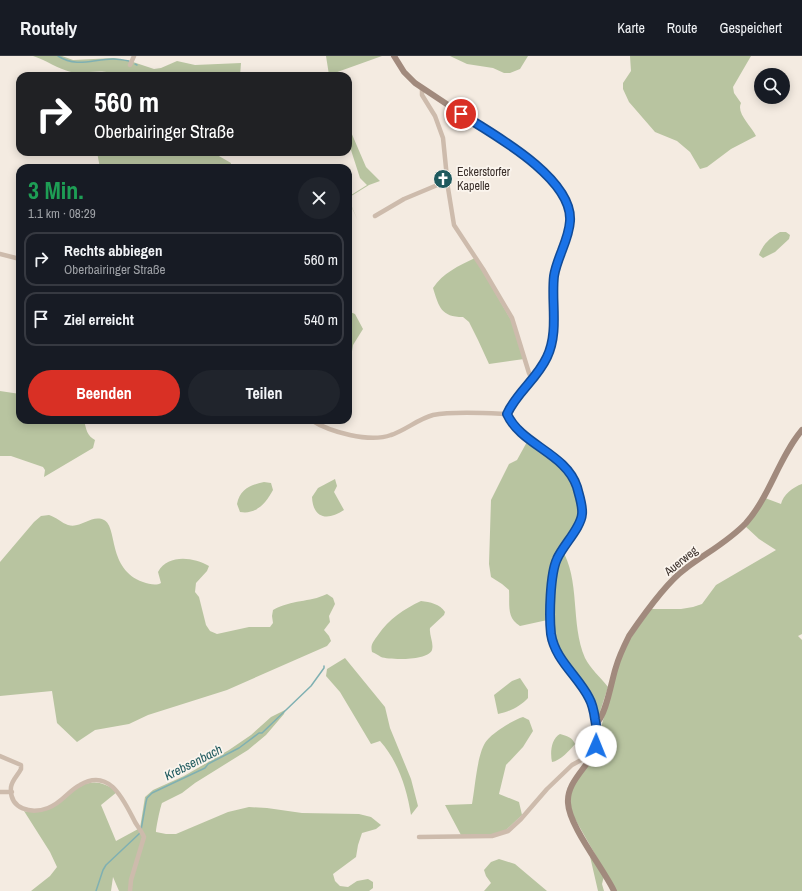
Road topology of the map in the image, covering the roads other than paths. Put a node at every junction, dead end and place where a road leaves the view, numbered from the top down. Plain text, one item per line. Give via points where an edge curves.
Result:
1 (134, 56) edge
2 (394, 56) edge
3 (130, 65) dead end
4 (422, 88) junction
5 (447, 181) junction
6 (375, 216) dead end
7 (0, 254) edge
8 (16, 258) edge
9 (532, 379) junction
10 (507, 414) junction
11 (317, 424) edge
12 (802, 430) edge
13 (596, 723) junction
14 (0, 756) edge
15 (588, 760) junction
16 (0, 792) edge
17 (12, 792) junction
18 (419, 837) dead end
19 (130, 891) edge
20 (614, 891) edge

1 - 3 street
2 - 4 street via 404,72
4 - 5 street via 422,94 435,116 443,138
4 - 9 street via 535,163 556,185 569,208 570,225 555,274 552,345 543,365
5 - 6 street via 404,199
5 - 9 street via 454,225 512,318
7 - 8 street
9 - 10 street
10 - 11 street via 433,416 383,437 342,433
10 - 13 street via 518,430 570,472 577,488 582,514 555,565 550,626 555,648 590,699
12 - 13 street, Auerweg via 787,450 764,496 746,523 718,547 678,574 629,636 615,668 602,715
13 - 15 street via 598,739
14 - 17 street via 22,766 13,781
15 - 18 street via 583,759 572,766 508,831 492,836
15 - 20 street via 569,791 568,808 580,834
16 - 17 street
17 - 19 street via 15,801 28,811 56,804 85,782 103,782 115,788 141,831 144,841 131,880

